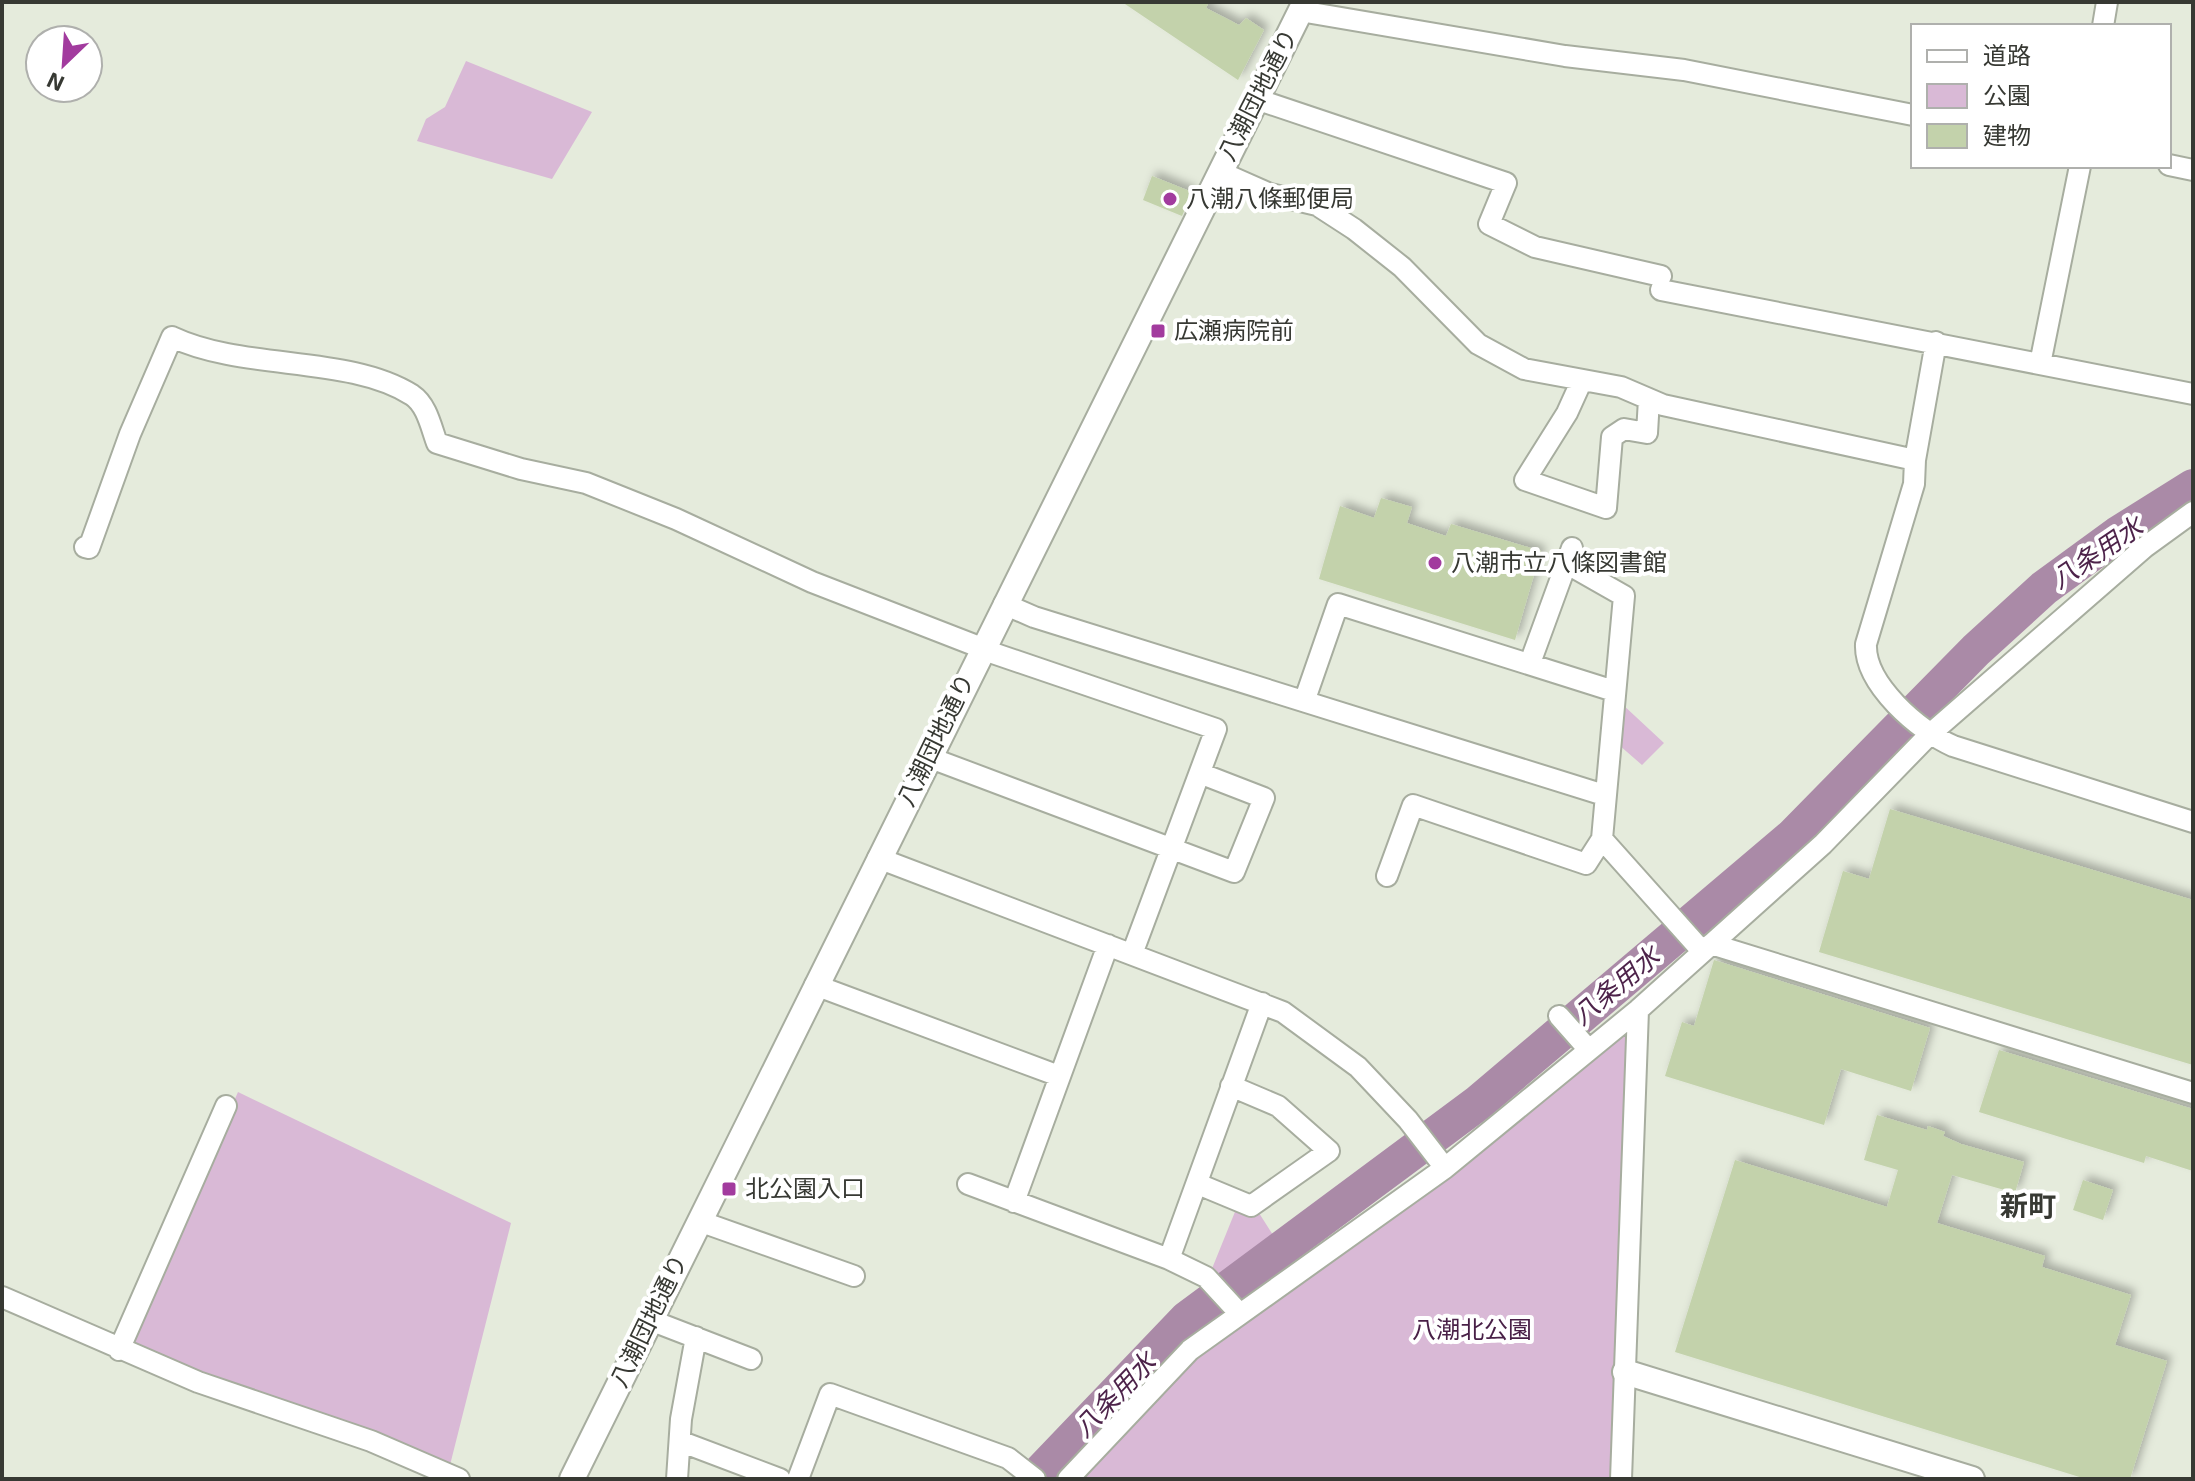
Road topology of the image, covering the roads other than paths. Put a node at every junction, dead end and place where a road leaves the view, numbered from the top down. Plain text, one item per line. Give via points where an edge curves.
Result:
1 (2107, 2) edge
2 (1302, 7) edge
3 (2103, 24) edge
4 (1256, 99) junction
5 (1911, 115) edge
6 (2171, 165) edge
7 (2080, 168) edge
8 (2193, 170) edge
9 (1220, 172) junction
10 (1936, 342) junction
11 (2040, 364) junction
12 (1582, 380) junction
13 (2193, 394) edge
14 (1649, 399) junction
15 (1915, 460) junction
16 (2193, 512) edge
17 (85, 547) dead end
18 (1004, 604) junction
19 (981, 648) junction
20 (1530, 663) junction
21 (1614, 691) junction
22 (1305, 699) junction
23 (1929, 735) junction
24 (928, 757) junction
25 (1202, 774) junction
26 (1604, 795) junction
27 (2193, 822) edge
28 (1602, 839) junction
29 (1171, 850) junction
30 (878, 858) junction
31 (1387, 876) dead end
32 (1108, 945) junction
33 (1703, 945) junction
34 (1132, 954) junction
35 (815, 985) junction
36 (1262, 1003) junction
37 (1638, 1010) junction
38 (1559, 1016) dead end
39 (1584, 1044) junction
40 (1059, 1076) junction
41 (1231, 1086) junction
42 (2193, 1093) edge
43 (226, 1106) dead end
44 (1440, 1162) junction
45 (968, 1184) dead end
46 (1198, 1184) junction
47 (1014, 1202) junction
48 (699, 1221) junction
49 (1169, 1259) junction
50 (854, 1276) dead end
51 (2, 1297) edge
52 (1240, 1314) junction
53 (650, 1320) junction
54 (696, 1337) junction
55 (119, 1350) junction
56 (751, 1359) dead end
57 (1625, 1372) junction
58 (682, 1442) junction
59 (1023, 1474) edge
60 (459, 1479) edge
61 (572, 1479) edge
62 (677, 1479) edge
63 (780, 1479) edge
64 (798, 1479) edge
65 (1068, 1479) edge
66 (1621, 1479) edge
67 (1972, 1479) edge

1 - 3 street
2 - 4 street, 八潮団地通り
2 - 5 street via 1565,56 1684,70
4 - 9 street, 八潮団地通り
4 - 10 street via 1506,183 1489,224 1535,247 1661,283
6 - 8 street
7 - 11 street
9 - 12 street via 1270,194 1317,205 1354,229 1402,267 1478,344 1524,369
9 - 18 street, 八潮団地通り
10 - 11 street
10 - 15 street
11 - 13 street
12 - 14 street
12 - 14 street via 1525,480 1606,508 1612,437 1624,429 1647,433
14 - 15 street
15 - 23 street via 1914,484 1865,660 1873,677
16 - 23 street via 2122,566
17 - 19 street via 99,524 172,337 202,351 374,379 413,395 425,410 437,443 586,483 812,582
18 - 19 street, 八潮団地通り
18 - 22 street
19 - 24 street, 八潮団地通り
19 - 25 street via 1216,729
20 - 21 street
20 - 21 street via 1569,555 1624,596
20 - 22 street via 1338,604
21 - 26 street
22 - 26 street
23 - 27 street
23 - 33 street via 1823,844
24 - 29 street
24 - 30 street, 八潮団地通り
25 - 29 street
25 - 29 street via 1264,798 1234,872
26 - 28 street
28 - 31 street via 1586,864 1413,805
28 - 33 street
29 - 34 street
30 - 32 street
30 - 35 street, 八潮団地通り
32 - 34 street
32 - 40 street
33 - 37 street
33 - 42 street
34 - 36 street
35 - 40 street
35 - 48 street, 八潮団地通り
36 - 41 street
36 - 44 street via 1340,1053 1408,1120
37 - 39 street
37 - 57 street
38 - 39 street
39 - 44 street
40 - 47 street
41 - 46 street
41 - 46 street via 1278,1106 1329,1151 1251,1206
43 - 55 street
44 - 52 street
45 - 47 street
46 - 49 street
47 - 49 street
48 - 50 street
48 - 53 street, 八潮団地通り
49 - 52 street via 1206,1277
51 - 55 street
52 - 65 street via 1190,1350
53 - 54 street
53 - 61 street, 八潮団地通り
54 - 56 street
54 - 58 street via 681,1419
55 - 60 street via 371,1441
57 - 66 street
57 - 67 street
58 - 62 street
58 - 63 street
59 - 64 street via 830,1394

